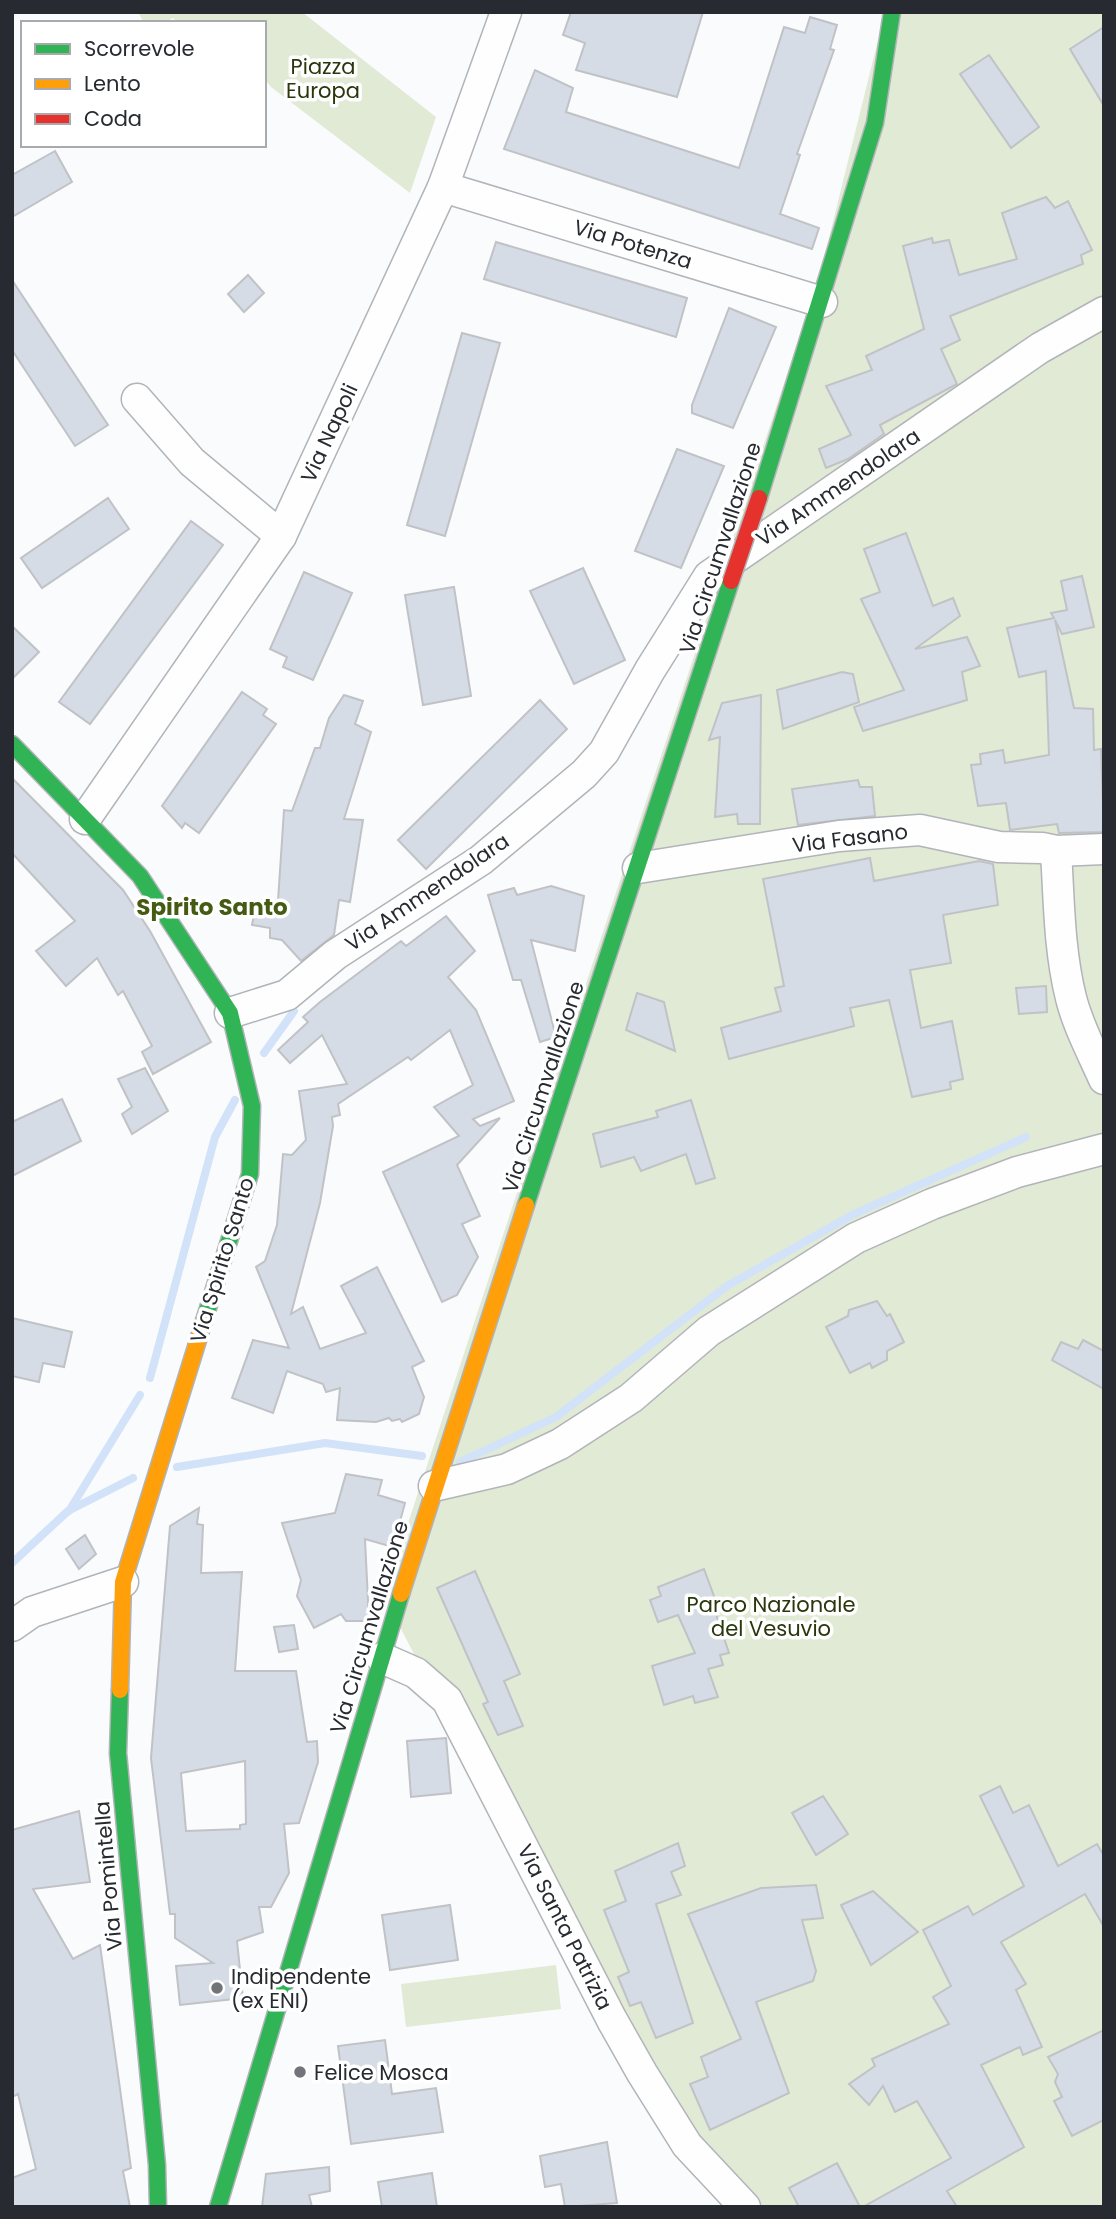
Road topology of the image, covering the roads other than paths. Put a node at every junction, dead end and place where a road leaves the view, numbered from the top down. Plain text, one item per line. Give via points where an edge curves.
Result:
1 (506, 12) edge
2 (892, 12) edge
3 (443, 187) junction
4 (822, 302) junction
5 (1104, 312) edge
6 (137, 399) dead end
7 (281, 536) junction
8 (15, 753) edge
9 (85, 819) junction
10 (1104, 849) edge
11 (1056, 851) junction
12 (638, 867) junction
13 (230, 1013) junction
14 (1104, 1079) edge
15 (1104, 1149) edge
16 (434, 1486) junction
17 (123, 1582) junction
18 (12, 1626) edge
19 (382, 1658) junction
20 (156, 2165) junction
21 (226, 2174) junction
22 (158, 2207) edge
23 (177, 2207) edge
24 (200, 2207) edge
25 (218, 2207) edge
26 (745, 2207) edge

1 - 3 street, Via Napoli
2 - 4 main road, Via Circumvallazione via 875,123
3 - 4 street, Via Potenza
3 - 7 street, Via Napoli
4 - 12 main road, Via Circumvallazione, bridge
5 - 13 street, Via Ammendolara via 1040,348 709,576 604,752 584,774 481,860 335,955 286,995
6 - 7 street via 192,462
7 - 9 street, Via Napoli
8 - 9 main road, Via Spirito Santo
9 - 13 main road, Via Spirito Santo via 140,876
10 - 11 street, Via Fasano
11 - 12 street, Via Fasano via 999,847 920,830 839,836
11 - 14 street via 1063,954 1071,997
12 - 16 main road, Via Circumvallazione
13 - 17 main road, Via Spirito Santo via 252,1106 250,1174
15 - 16 street via 1017,1172 856,1238 709,1331 631,1398 559,1444 507,1469
16 - 19 main road, Via Circumvallazione
17 - 18 street via 32,1612
17 - 20 main road, Via Pomintella via 118,1753
19 - 21 main road, Via Circumvallazione
19 - 26 street, Via Santa Patrizia via 416,1673 447,1700 642,2073 687,2145
20 - 22 main road, Via Pomintella
20 - 23 main road, Via Pomintella
21 - 24 main road, Via Circumvallazione
21 - 25 main road, Via Circumvallazione

